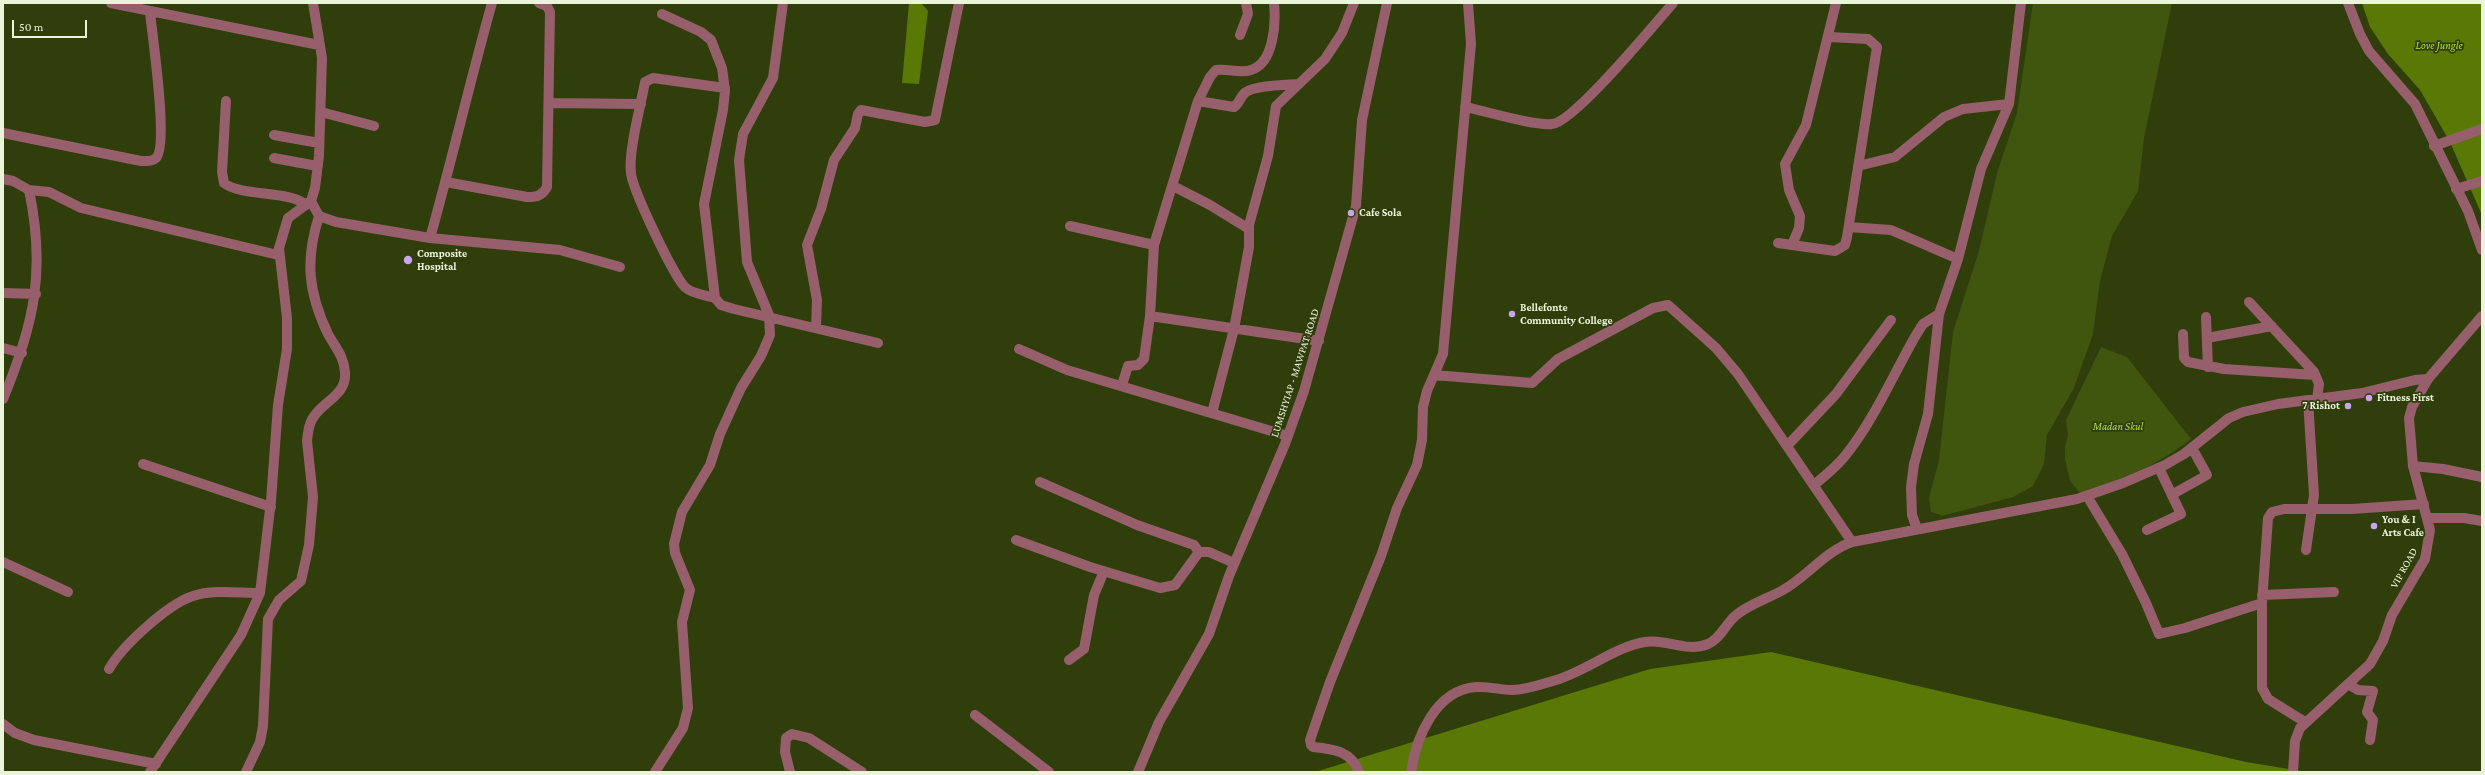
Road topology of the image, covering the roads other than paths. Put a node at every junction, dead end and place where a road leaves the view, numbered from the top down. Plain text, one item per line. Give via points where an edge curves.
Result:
1 (111, 3) edge
2 (312, 3) edge
3 (492, 3) edge
4 (539, 3) edge
5 (782, 3) edge
6 (959, 3) edge
7 (1246, 3) edge
8 (1274, 3) edge
9 (1354, 3) edge
10 (1387, 3) edge
11 (1468, 3) edge
12 (1673, 3) edge
13 (1836, 3) edge
14 (2021, 3) edge
15 (2348, 3) edge
16 (150, 12) junction
17 (662, 14) dead end
18 (1240, 35) dead end
19 (1829, 37) junction
20 (320, 45) junction
21 (1299, 84) junction
22 (725, 88) junction
23 (226, 101) dead end
24 (1198, 101) junction
25 (550, 103) junction
26 (641, 104) junction
27 (2009, 104) junction
28 (1465, 107) junction
29 (321, 112) junction
30 (374, 126) dead end
31 (2482, 129) edge
32 (3, 133) edge
33 (274, 134) dead end
34 (319, 143) junction
35 (2434, 146) junction
36 (274, 158) dead end
37 (317, 166) junction
38 (1858, 166) junction
39 (3, 179) edge
40 (2482, 181) edge
41 (446, 182) junction
42 (1173, 186) junction
43 (2456, 188) junction
44 (29, 190) junction
45 (308, 203) junction
46 (319, 216) junction
47 (1070, 226) dead end
48 (1849, 227) junction
49 (1249, 229) junction
50 (430, 238) junction
51 (1778, 243) dead end
52 (1154, 245) junction
53 (1792, 245) junction
54 (2482, 250) edge
55 (278, 255) junction
56 (1958, 259) junction
57 (620, 267) dead end
58 (3, 294) edge
59 (36, 294) junction
60 (715, 298) junction
61 (2249, 302) dead end
62 (1939, 314) junction
63 (769, 315) junction
64 (1150, 316) junction
65 (2482, 316) edge
66 (2206, 317) dead end
67 (1891, 320) dead end
68 (2272, 326) junction
69 (816, 328) junction
70 (1234, 329) junction
71 (2183, 334) dead end
72 (2207, 338) junction
73 (1319, 341) junction
74 (878, 343) dead end
75 (3, 348) edge
76 (1019, 349) dead end
77 (22, 353) junction
78 (2208, 367) junction
79 (1434, 375) junction
80 (2315, 375) junction
81 (2428, 379) junction
82 (1122, 385) junction
83 (2313, 399) junction
84 (3, 400) edge
85 (1212, 413) junction
86 (1288, 436) junction
87 (1787, 446) junction
88 (2192, 448) junction
89 (143, 464) dead end
90 (2413, 466) junction
91 (2159, 468) junction
92 (2482, 477) edge
93 (1040, 482) dead end
94 (1814, 485) junction
95 (2173, 494) junction
96 (2086, 496) junction
97 (2424, 504) junction
98 (271, 507) junction
99 (2314, 509) junction
100 (2428, 518) junction
101 (2482, 522) edge
102 (1917, 529) junction
103 (2147, 530) dead end
104 (1016, 540) dead end
105 (1852, 542) junction
106 (2306, 550) dead end
107 (1199, 552) junction
108 (3, 562) edge
109 (1234, 563) junction
110 (1104, 571) junction
111 (68, 592) dead end
112 (2334, 592) dead end
113 (260, 593) junction
114 (2262, 599) junction
115 (1069, 660) dead end
116 (109, 669) dead end
117 (2348, 684) junction
118 (974, 715) dead end
119 (2305, 722) junction
120 (3, 724) edge
121 (2370, 740) dead end
122 (153, 768) edge
123 (246, 772) edge
124 (655, 772) edge
125 (790, 772) edge
126 (862, 772) edge
127 (1049, 772) edge
128 (1138, 772) edge
129 (1359, 772) edge
130 (1411, 772) edge
131 (2293, 772) edge

1 - 16 street
2 - 20 street
3 - 41 street
4 - 25 street via 547,6 550,12
5 - 63 street via 773,78 742,134 738,160 748,262
6 - 69 street via 935,120 925,122 861,110 855,128 834,160 807,245 817,300
7 - 18 street via 1248,14
8 - 24 street via 1275,33 1260,63 1250,71 1216,70
9 - 21 street via 1334,47
10 - 73 street, LUMSHYIAP - MAWPAT ROAD via 1362,120 1356,206
11 - 28 street via 1472,44
12 - 28 street via 1612,74 1558,123 1542,124
13 - 19 street
14 - 27 street
15 - 35 street via 2369,51 2415,104
16 - 20 street
16 - 32 street via 160,105 160,149 156,158 141,161
17 - 22 street via 701,32 711,40 722,68
19 - 38 street via 1868,39 1877,47
19 - 53 street via 1806,125 1785,164 1789,190 1800,216 1800,228
20 - 29 street
21 - 24 street via 1252,90 1243,95 1239,104 1234,107
21 - 49 street via 1276,106 1268,156
22 - 26 street via 653,78 645,82
22 - 60 street via 704,204
23 - 45 street via 222,172 224,182
24 - 42 street
25 - 26 street
25 - 41 street via 547,187 543,193 537,197 527,196
26 - 60 street via 630,166 632,180 666,257 680,282 693,292
27 - 38 street via 1963,108 1944,117 1895,157
27 - 56 street via 1980,169
28 - 79 street via 1443,354
29 - 30 street
29 - 34 street
31 - 35 street
33 - 34 street
34 - 37 street
35 - 43 street
36 - 37 street
37 - 45 street via 315,188
38 - 48 street
39 - 44 street via 13,181
40 - 43 street
41 - 50 street
42 - 49 street
42 - 52 street
43 - 54 street
44 - 55 street via 49,192 81,208
44 - 59 street via 36,238
45 - 46 street
45 - 55 street via 285,222
46 - 50 street via 336,222
46 - 123 street via 311,242 310,272 317,308 344,362 345,383 314,415 308,432 306,441 313,497 310,545 301,580 279,600 268,620 264,726 260,742
47 - 52 street
48 - 53 street via 1845,245 1840,250
48 - 56 street via 1891,230
49 - 70 street via 1249,247
50 - 57 street via 560,250
51 - 53 street
52 - 64 street
55 - 98 street via 288,332 278,405
56 - 62 street
58 - 59 street
59 - 77 street
60 - 63 street via 722,305
61 - 68 street
62 - 94 street via 1923,324 1853,445
62 - 102 street via 1928,414 1914,464 1911,487 1912,515
63 - 69 street
63 - 124 street via 770,335 766,347 741,388 720,434 710,465 688,499 674,544 674,553 690,590 682,622 688,708 683,728
64 - 70 street
64 - 82 street via 1144,359 1138,365 1128,366
65 - 81 street, VIP ROAD
66 - 72 street
67 - 87 street via 1836,394
68 - 72 street
68 - 80 street
69 - 74 street
70 - 73 street
70 - 85 street
71 - 78 street via 2185,361
72 - 78 street
73 - 86 street, LUMSHYIAP - MAWPAT ROAD
75 - 77 street
76 - 82 street via 1067,370
77 - 84 street
78 - 80 street
79 - 87 street via 1532,383 1558,359 1653,308 1668,305 1716,348 1738,374
79 - 129 street via 1423,407 1422,440 1417,464 1330,682 1310,740 1313,747 1338,750 1346,754 1356,763
80 - 83 street via 2318,384
81 - 83 street
81 - 90 street, VIP ROAD via 2412,407 2409,418
82 - 85 street
83 - 88 street via 2278,404 2229,418
83 - 99 street
85 - 86 street
86 - 109 street, LUMSHYIAP - MAWPAT ROAD
87 - 94 street
88 - 91 street
88 - 95 street via 2207,475
89 - 98 street
90 - 92 street
90 - 97 street, VIP ROAD
91 - 95 street
91 - 96 street
93 - 107 street via 1138,525 1194,545
94 - 105 street
95 - 103 street via 2181,514
96 - 102 street
96 - 114 street via 2122,554 2159,634 2185,628
97 - 99 street
97 - 100 street, VIP ROAD
98 - 113 street
99 - 106 street
99 - 114 street via 2284,509 2272,512 2268,518
100 - 101 street via 2464,518
100 - 117 street, VIP ROAD via 2430,539 2425,559 2392,615 2377,653 2370,664
102 - 105 street
104 - 110 street
105 - 130 street via 1832,551 1783,590 1742,611 1709,643 1691,647 1643,642 1626,647 1577,673 1530,687 1512,690 1476,687 1452,696 1424,726 1413,756
107 - 109 street via 1209,552
107 - 110 street via 1181,579 1167,588
108 - 111 street
109 - 128 street, LUMSHYIAP - MAWPAT ROAD via 1206,641 1159,722
110 - 115 street via 1094,595 1084,649
112 - 114 street
113 - 116 street via 209,593 183,600 138,635 116,657
113 - 122 street via 241,635
114 - 119 street via 2264,693 2278,706
117 - 119 street, VIP ROAD
117 - 121 street via 2358,690 2373,691 2367,712 2373,720
118 - 127 street
119 - 131 street, VIP ROAD via 2297,734
120 - 122 street via 15,733 34,740
125 - 126 street via 784,746 786,738 792,734 809,738

